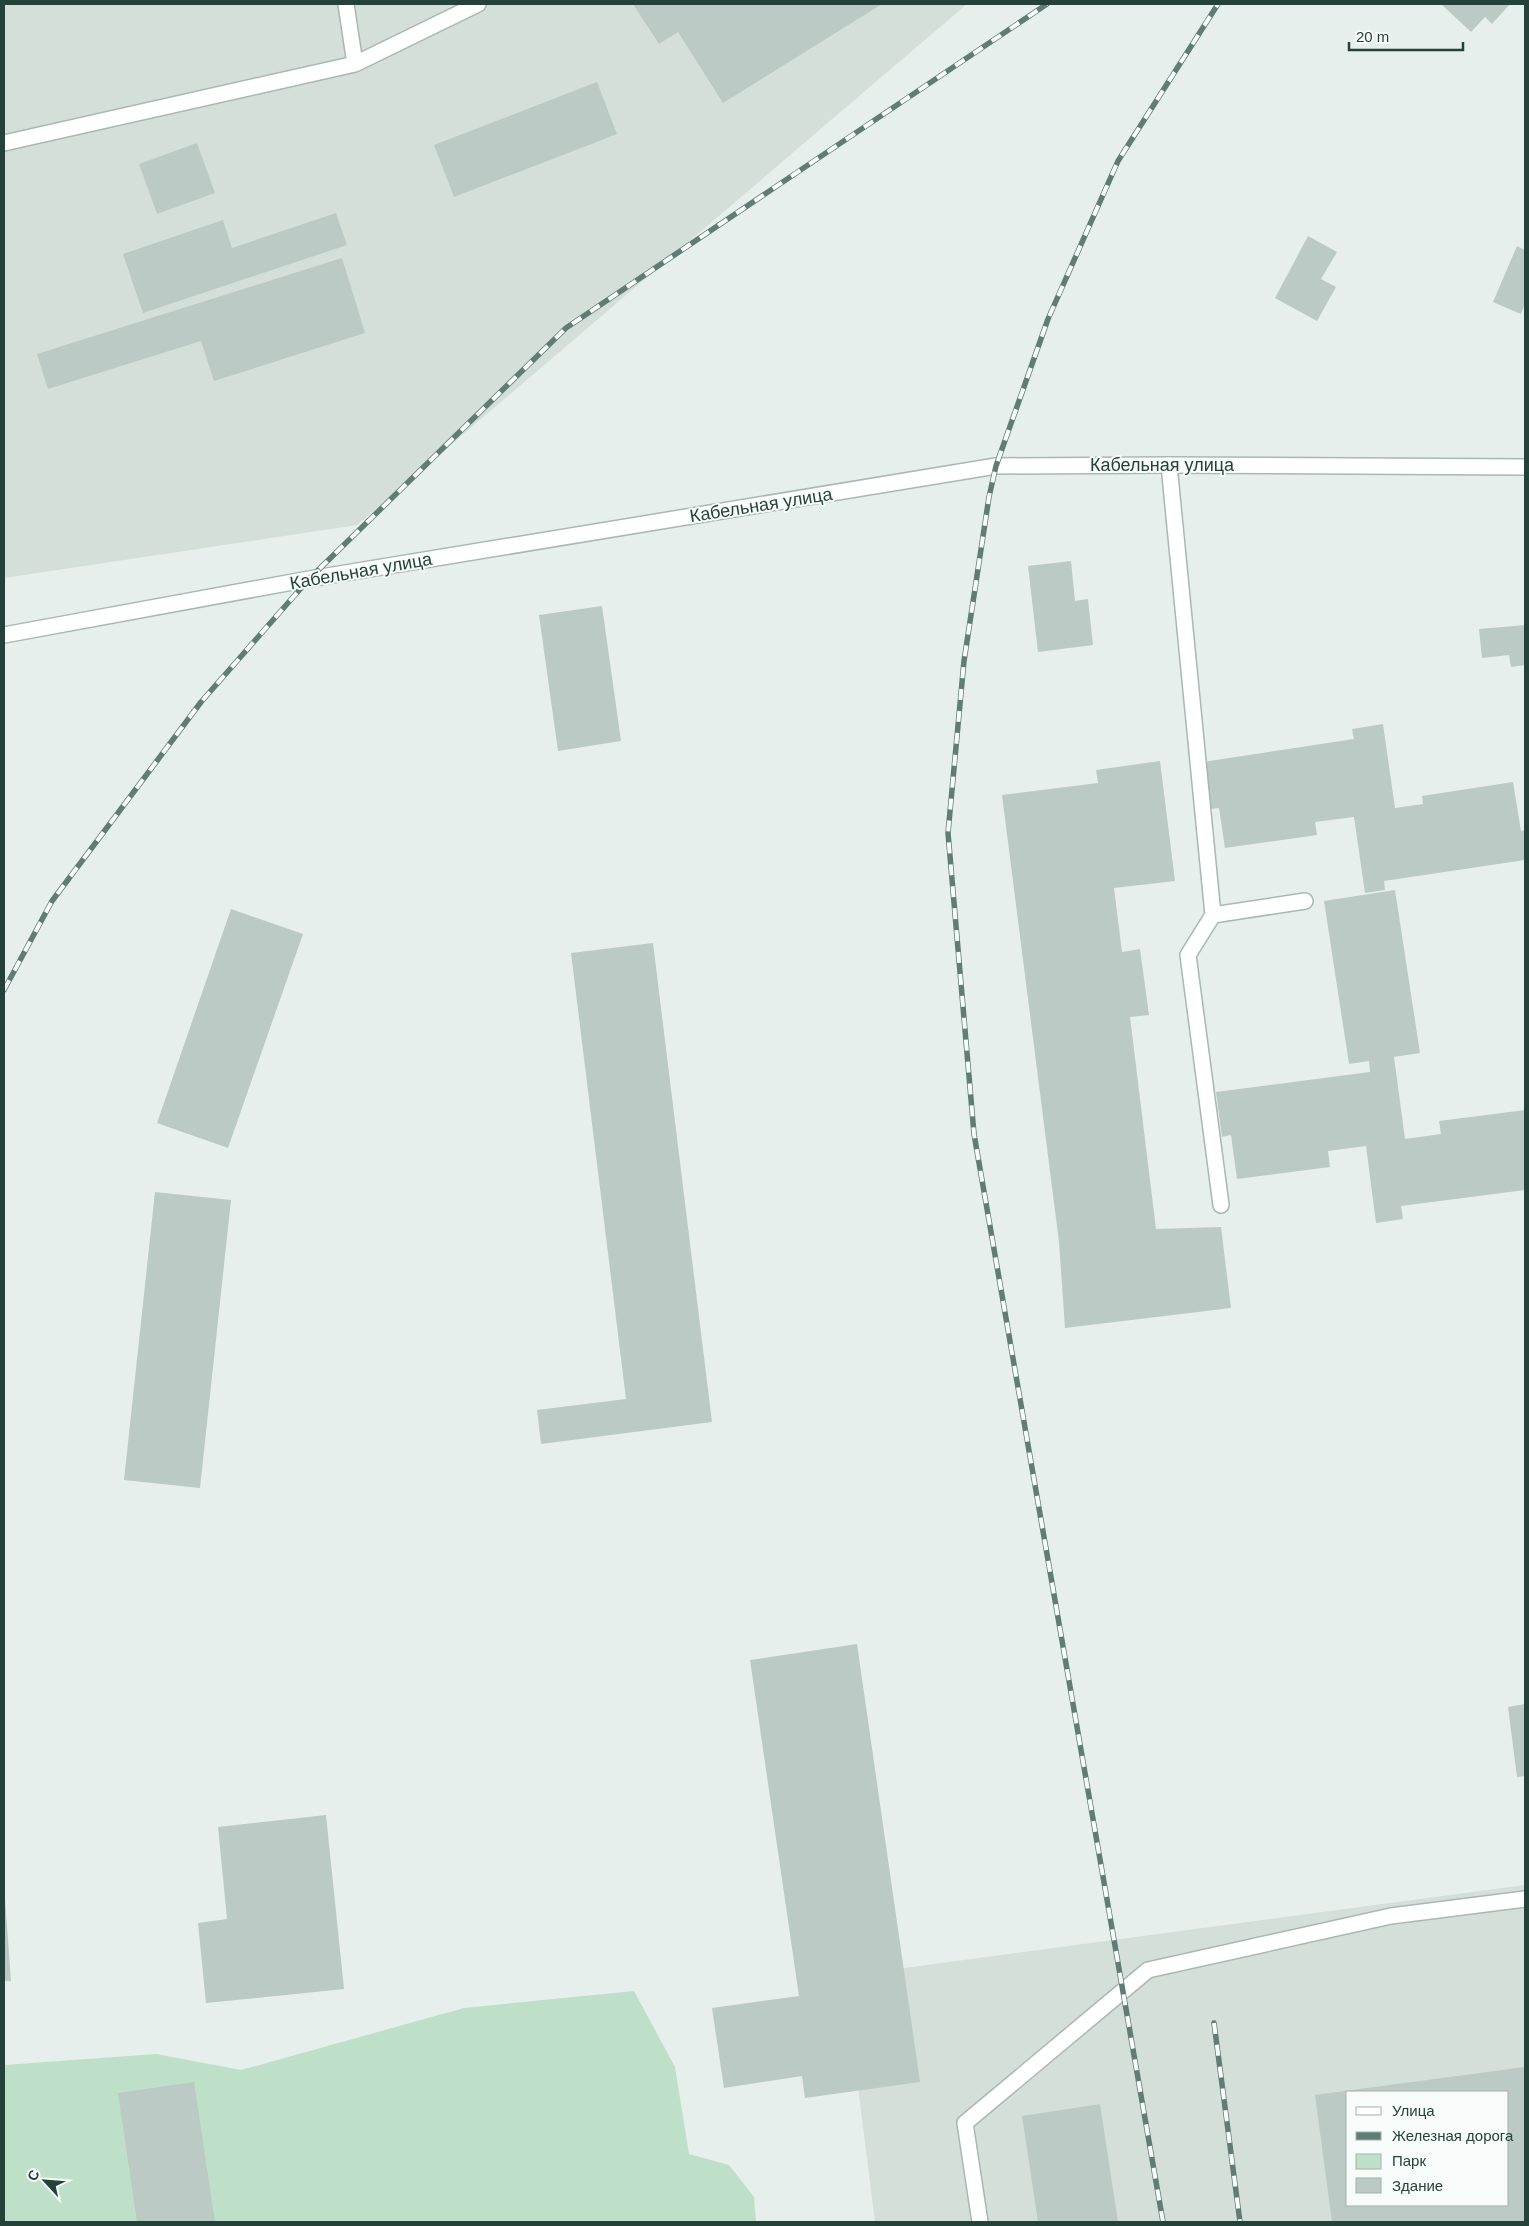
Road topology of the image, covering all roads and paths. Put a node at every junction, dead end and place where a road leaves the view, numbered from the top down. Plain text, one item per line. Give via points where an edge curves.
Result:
1 (346, 4) edge
2 (478, 4) edge
3 (355, 64) junction
4 (4, 143) edge
5 (1169, 464) junction
6 (1525, 467) edge
7 (4, 635) edge
8 (1305, 901) dead end
9 (1213, 915) junction
10 (1221, 1205) dead end
11 (1525, 1900) edge
12 (980, 2222) edge

1 - 3 street
2 - 3 street
3 - 4 street
5 - 6 street, Кабельная улица
5 - 7 street, Кабельная улица via 996,466 310,579
5 - 9 street
8 - 9 street
9 - 10 street via 1188,955
11 - 12 street via 1391,1916 1148,1970 965,2123

